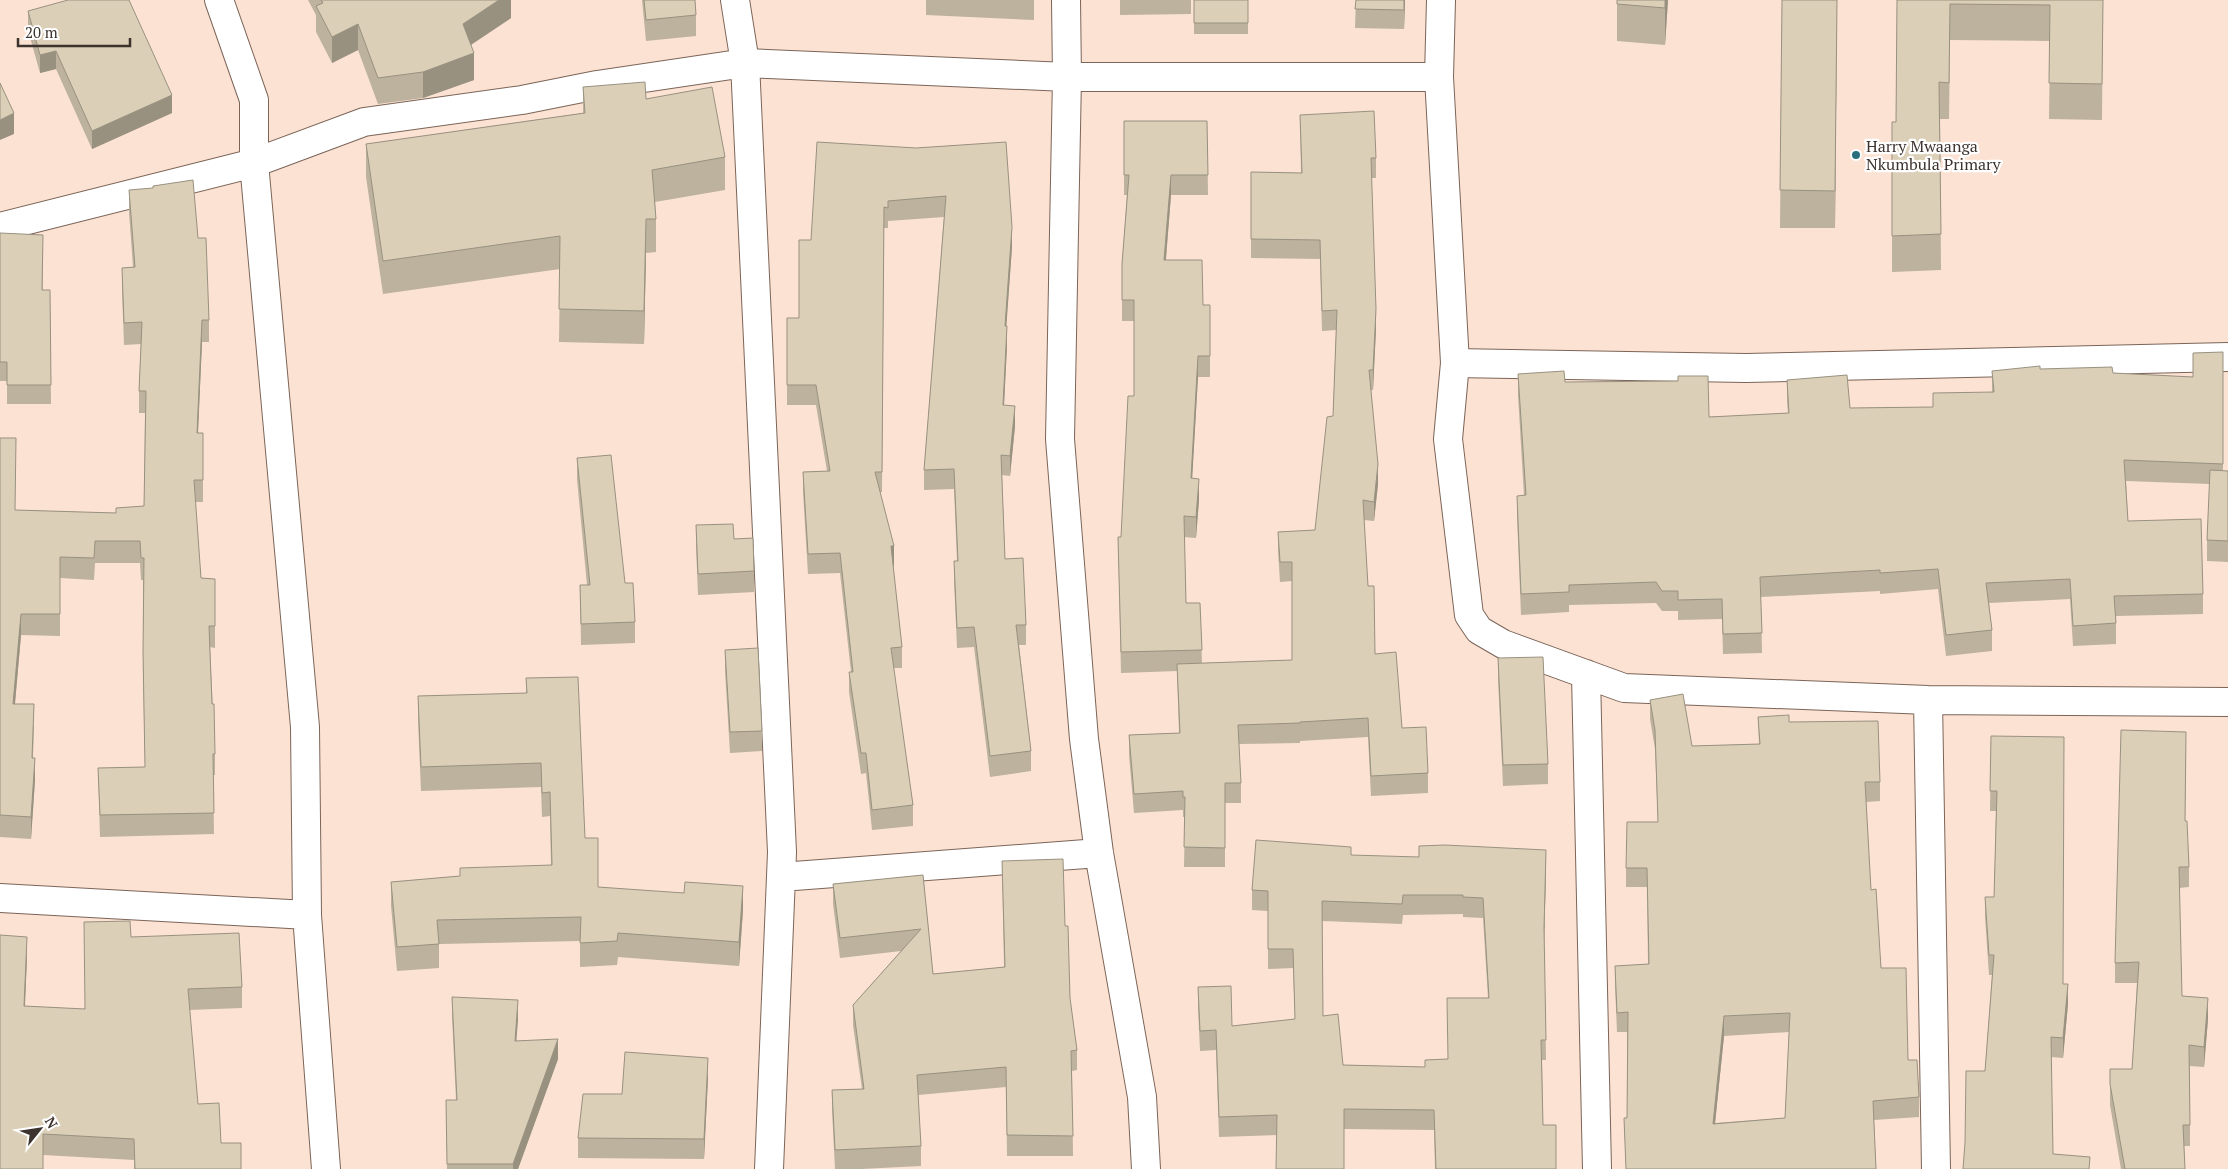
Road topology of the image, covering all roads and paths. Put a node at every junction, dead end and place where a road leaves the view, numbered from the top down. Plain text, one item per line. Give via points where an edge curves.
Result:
1 (219, 0) edge
2 (735, 0) edge
3 (1066, 0) edge
4 (1441, 0) edge
5 (744, 63) junction
6 (1067, 76) junction
7 (1439, 77) junction
8 (254, 163) junction
9 (0, 227) edge
10 (2228, 358) edge
11 (1455, 363) junction
12 (1586, 674) junction
13 (1928, 700) junction
14 (2228, 702) edge
15 (1099, 854) junction
16 (781, 877) junction
17 (0, 898) edge
18 (307, 915) junction
19 (326, 1169) edge
20 (769, 1169) edge
21 (1146, 1169) edge
22 (1597, 1169) edge
23 (1936, 1169) edge

1 - 8 street via 254,100
2 - 5 street
3 - 6 street
4 - 7 street
5 - 6 street
5 - 8 street via 522,100 364,122
5 - 16 street
6 - 7 street
6 - 15 street via 1060,439 1084,739
7 - 11 street
8 - 9 street
8 - 18 street via 305,727
10 - 11 street via 1746,368
11 - 12 street via 1448,439 1469,615 1479,630 1503,644
12 - 13 street via 1624,688
12 - 22 street
13 - 14 street
13 - 23 street
15 - 16 street
15 - 21 street via 1142,1097
16 - 20 street
17 - 18 street
18 - 19 street

